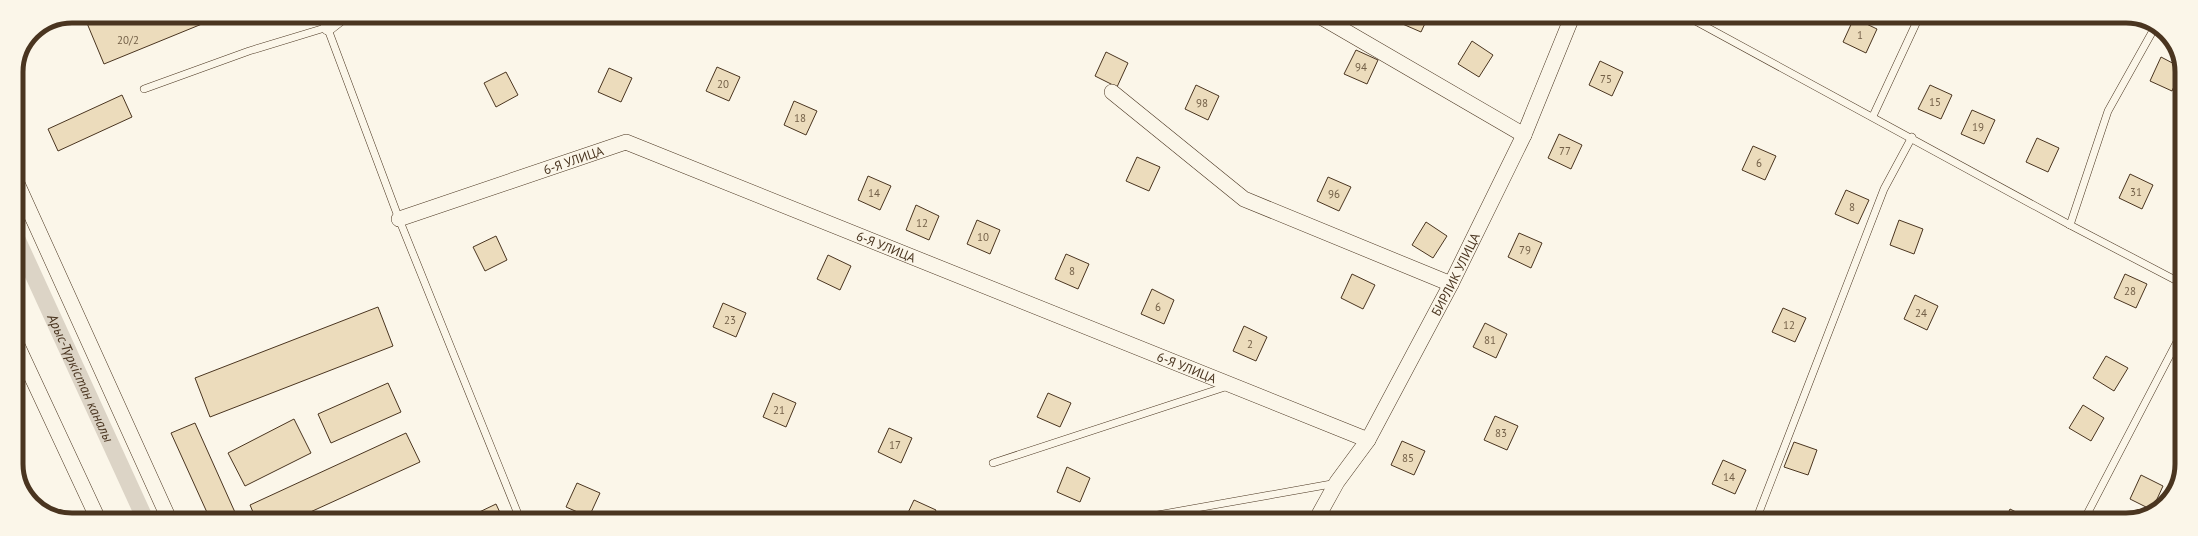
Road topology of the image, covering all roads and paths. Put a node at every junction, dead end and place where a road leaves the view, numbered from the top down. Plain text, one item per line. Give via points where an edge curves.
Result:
1 (322, 23) edge
2 (325, 23) edge
3 (1331, 23) edge
4 (1570, 23) edge
5 (1699, 23) edge
6 (1916, 23) edge
7 (2153, 31) edge
8 (144, 89) dead end
9 (1112, 92) dead end
10 (1873, 116) junction
11 (1524, 135) junction
12 (1912, 137) junction
13 (23, 196) edge
14 (399, 219) junction
15 (2070, 225) junction
16 (2175, 280) edge
17 (1451, 284) junction
18 (2175, 346) edge
19 (23, 358) edge
20 (1232, 384) junction
21 (1368, 440) junction
22 (994, 463) dead end
23 (1337, 482) junction
24 (95, 513) edge
25 (166, 513) edge
26 (518, 513) edge
27 (1172, 513) edge
28 (1320, 513) edge
29 (1759, 513) edge
30 (2089, 513) edge

1 - 8 lane
2 - 14 lane
3 - 11 street
4 - 11 street, БИРЛИК УЛИЦА
5 - 10 lane
6 - 10 lane
7 - 15 lane via 2108,111
9 - 17 street via 1244,199
10 - 12 lane
11 - 17 street, БИРЛИК УЛИЦА
12 - 15 lane
12 - 29 lane via 1884,189
13 - 25 street
14 - 20 street, 6-Я УЛИЦА via 626,142
14 - 26 lane
15 - 16 lane
17 - 21 street, БИРЛИК УЛИЦА
18 - 30 lane
19 - 24 street
20 - 21 street, 6-Я УЛИЦА
20 - 22 lane
21 - 23 street, БИРЛИК УЛИЦА
23 - 27 lane
23 - 28 street, БИРЛИК УЛИЦА

